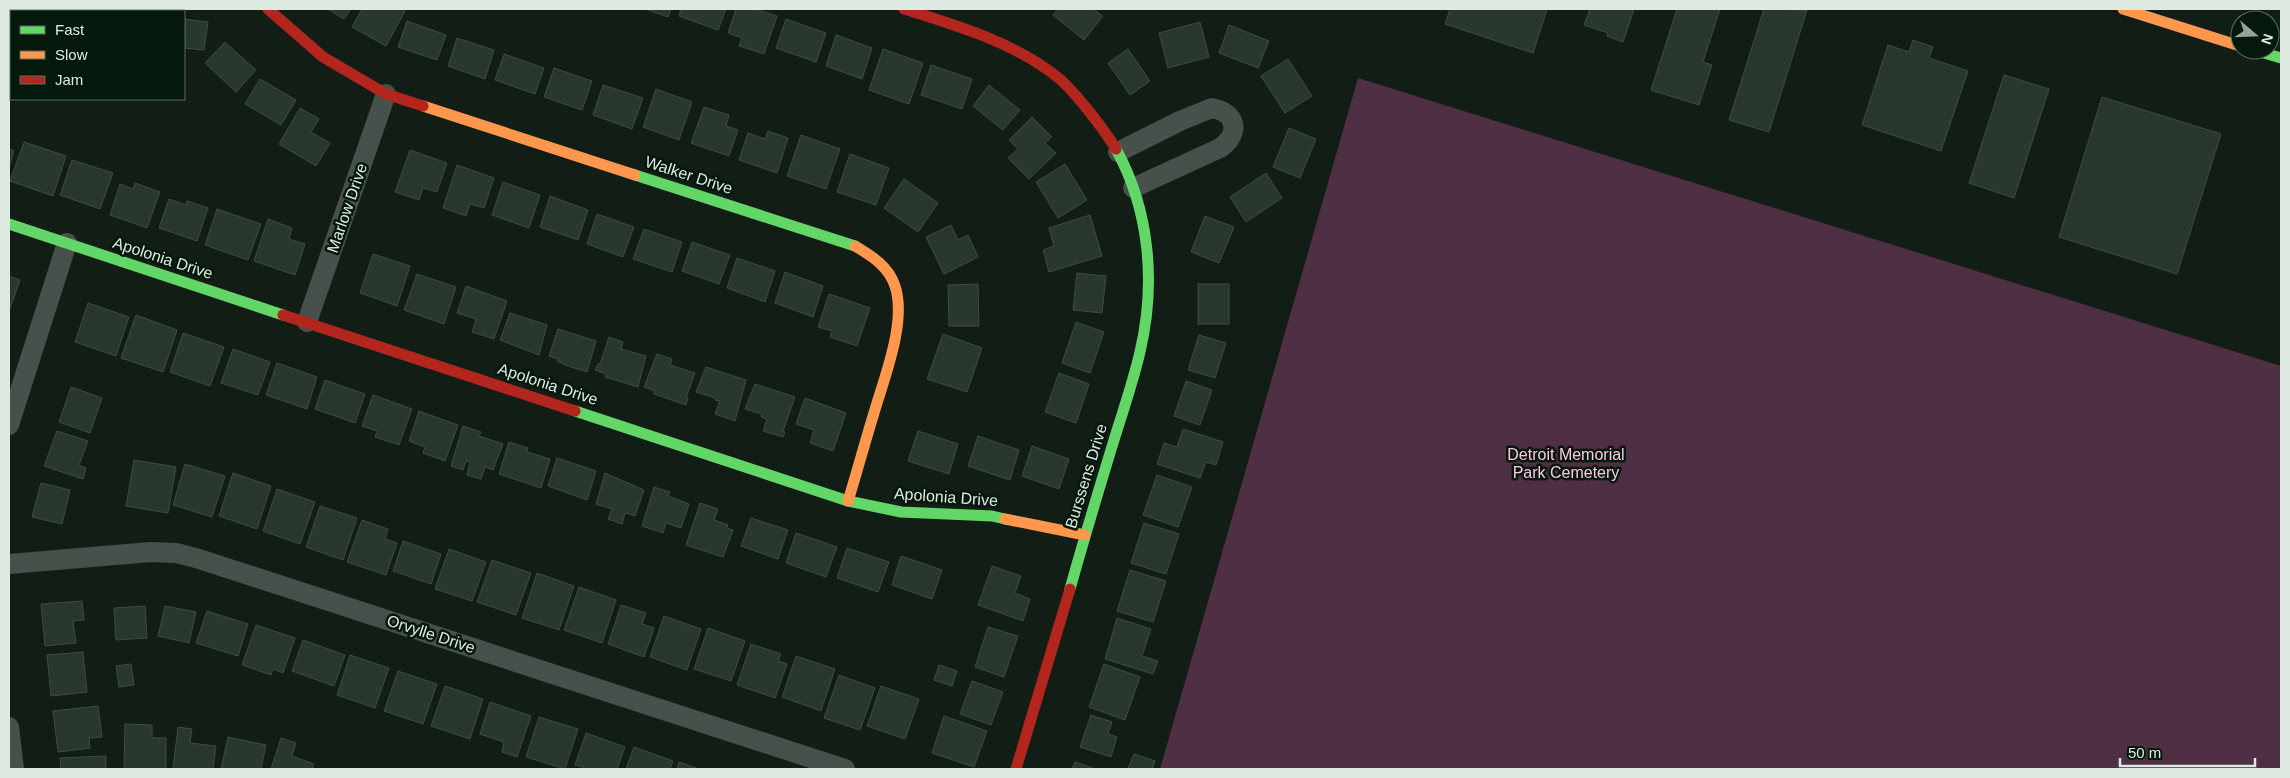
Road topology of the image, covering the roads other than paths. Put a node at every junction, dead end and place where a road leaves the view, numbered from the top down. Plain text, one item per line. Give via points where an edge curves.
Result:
1 (268, 9) edge
2 (904, 9) edge
3 (2122, 9) edge
4 (2230, 43) edge
5 (386, 94) junction
6 (1118, 152) junction
7 (1133, 188) junction
8 (9, 224) edge
9 (67, 243) junction
10 (308, 322) junction
11 (9, 425) edge
12 (848, 501) junction
13 (1085, 535) junction
14 (9, 564) edge
15 (9, 727) edge
16 (14, 769) edge
17 (845, 769) edge
18 (1016, 769) edge

1 - 5 street, Walker Drive via 323,57
2 - 6 street, Burssens Drive via 1000,43 1059,79
3 - 4 street
5 - 10 street, Marlow Drive
5 - 12 street, Walker Drive via 853,245 874,256 894,281 899,304 897,323 893,349
6 - 7 street, Burssens Drive
6 - 7 street via 1212,108 1228,114 1232,121 1234,132 1220,148
7 - 13 street, Burssens Drive via 1146,233 1150,279 1148,317
8 - 9 street, Apolonia Drive
9 - 10 street, Apolonia Drive
9 - 11 street
10 - 12 street, Apolonia Drive
12 - 13 street, Apolonia Drive via 901,512 992,516
13 - 18 street, Burssens Drive
14 - 17 street, Orvylle Drive via 151,552 196,558
15 - 16 street

